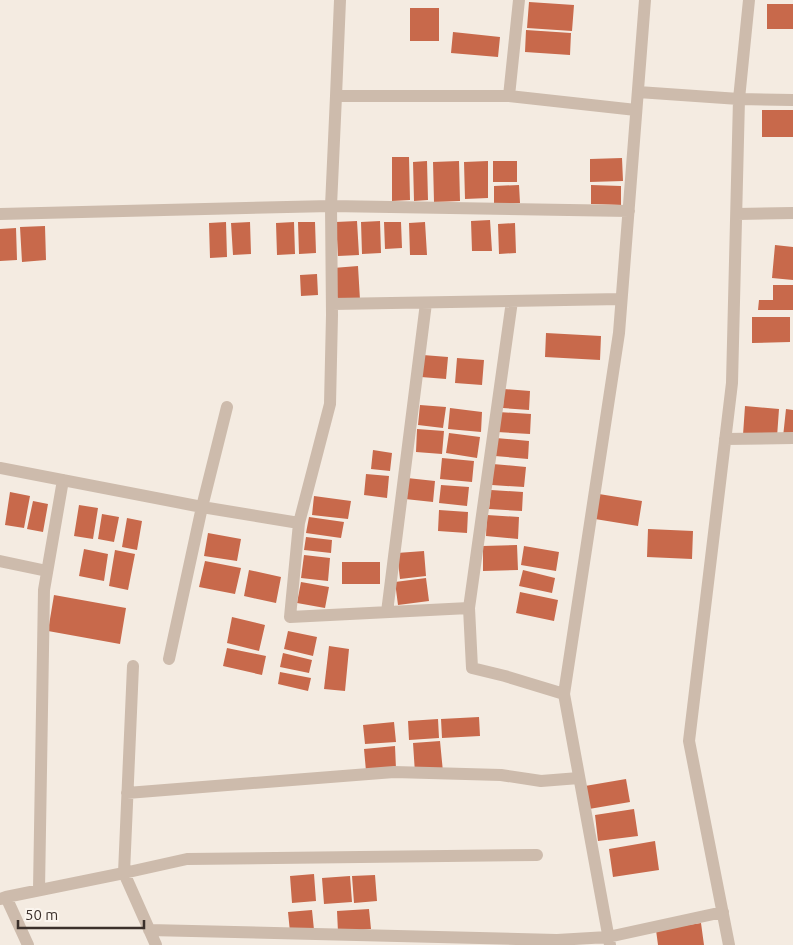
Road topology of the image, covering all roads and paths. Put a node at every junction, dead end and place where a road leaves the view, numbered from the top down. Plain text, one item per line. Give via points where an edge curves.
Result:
1 (340, 0) edge
2 (518, 0) edge
3 (645, 0) edge
4 (748, 0) edge
5 (638, 92) junction
6 (336, 96) junction
7 (509, 96) junction
8 (739, 99) junction
9 (793, 100) edge
10 (636, 110) junction
11 (331, 206) junction
12 (629, 211) junction
13 (793, 213) edge
14 (0, 214) edge
15 (737, 214) junction
16 (622, 299) junction
17 (512, 301) junction
18 (426, 302) junction
19 (332, 304) junction
20 (227, 407) dead end
21 (793, 438) edge
22 (725, 439) junction
23 (0, 468) edge
24 (63, 480) junction
25 (202, 507) junction
26 (299, 523) junction
27 (0, 561) edge
28 (47, 572) junction
29 (469, 608) junction
30 (387, 612) junction
31 (169, 659) dead end
32 (133, 666) dead end
33 (564, 694) junction
34 (579, 778) junction
35 (127, 793) junction
36 (537, 856) dead end
37 (124, 873) junction
38 (39, 890) junction
39 (3, 898) edge
40 (723, 912) junction
41 (149, 930) junction
42 (609, 941) edge
43 (28, 945) edge
44 (156, 945) edge
45 (729, 945) edge

1 - 6 street
2 - 7 street
3 - 5 street
4 - 8 street
5 - 8 street
5 - 10 street
6 - 7 street
6 - 11 street
7 - 10 street
8 - 9 street
8 - 15 street
10 - 12 street
11 - 12 street
11 - 14 street
11 - 19 street
12 - 16 street
13 - 15 street
15 - 22 street via 732,383
16 - 17 street
16 - 33 street
17 - 18 street
17 - 29 street
18 - 19 street
18 - 30 street
19 - 26 street via 330,404
20 - 25 street
21 - 22 street
22 - 40 street via 690,741
23 - 24 street
24 - 25 street
24 - 28 street
25 - 26 street
25 - 31 street
26 - 30 street via 290,617
27 - 28 street
28 - 38 street via 44,590
29 - 30 street
29 - 33 street via 472,668
32 - 35 street
33 - 34 street
34 - 35 street via 541,781 501,775 394,772
34 - 42 street
35 - 37 street
36 - 37 street via 187,859
37 - 38 street
37 - 41 street
38 - 39 street
39 - 43 street
40 - 42 street
40 - 45 street
41 - 42 street
41 - 44 street

